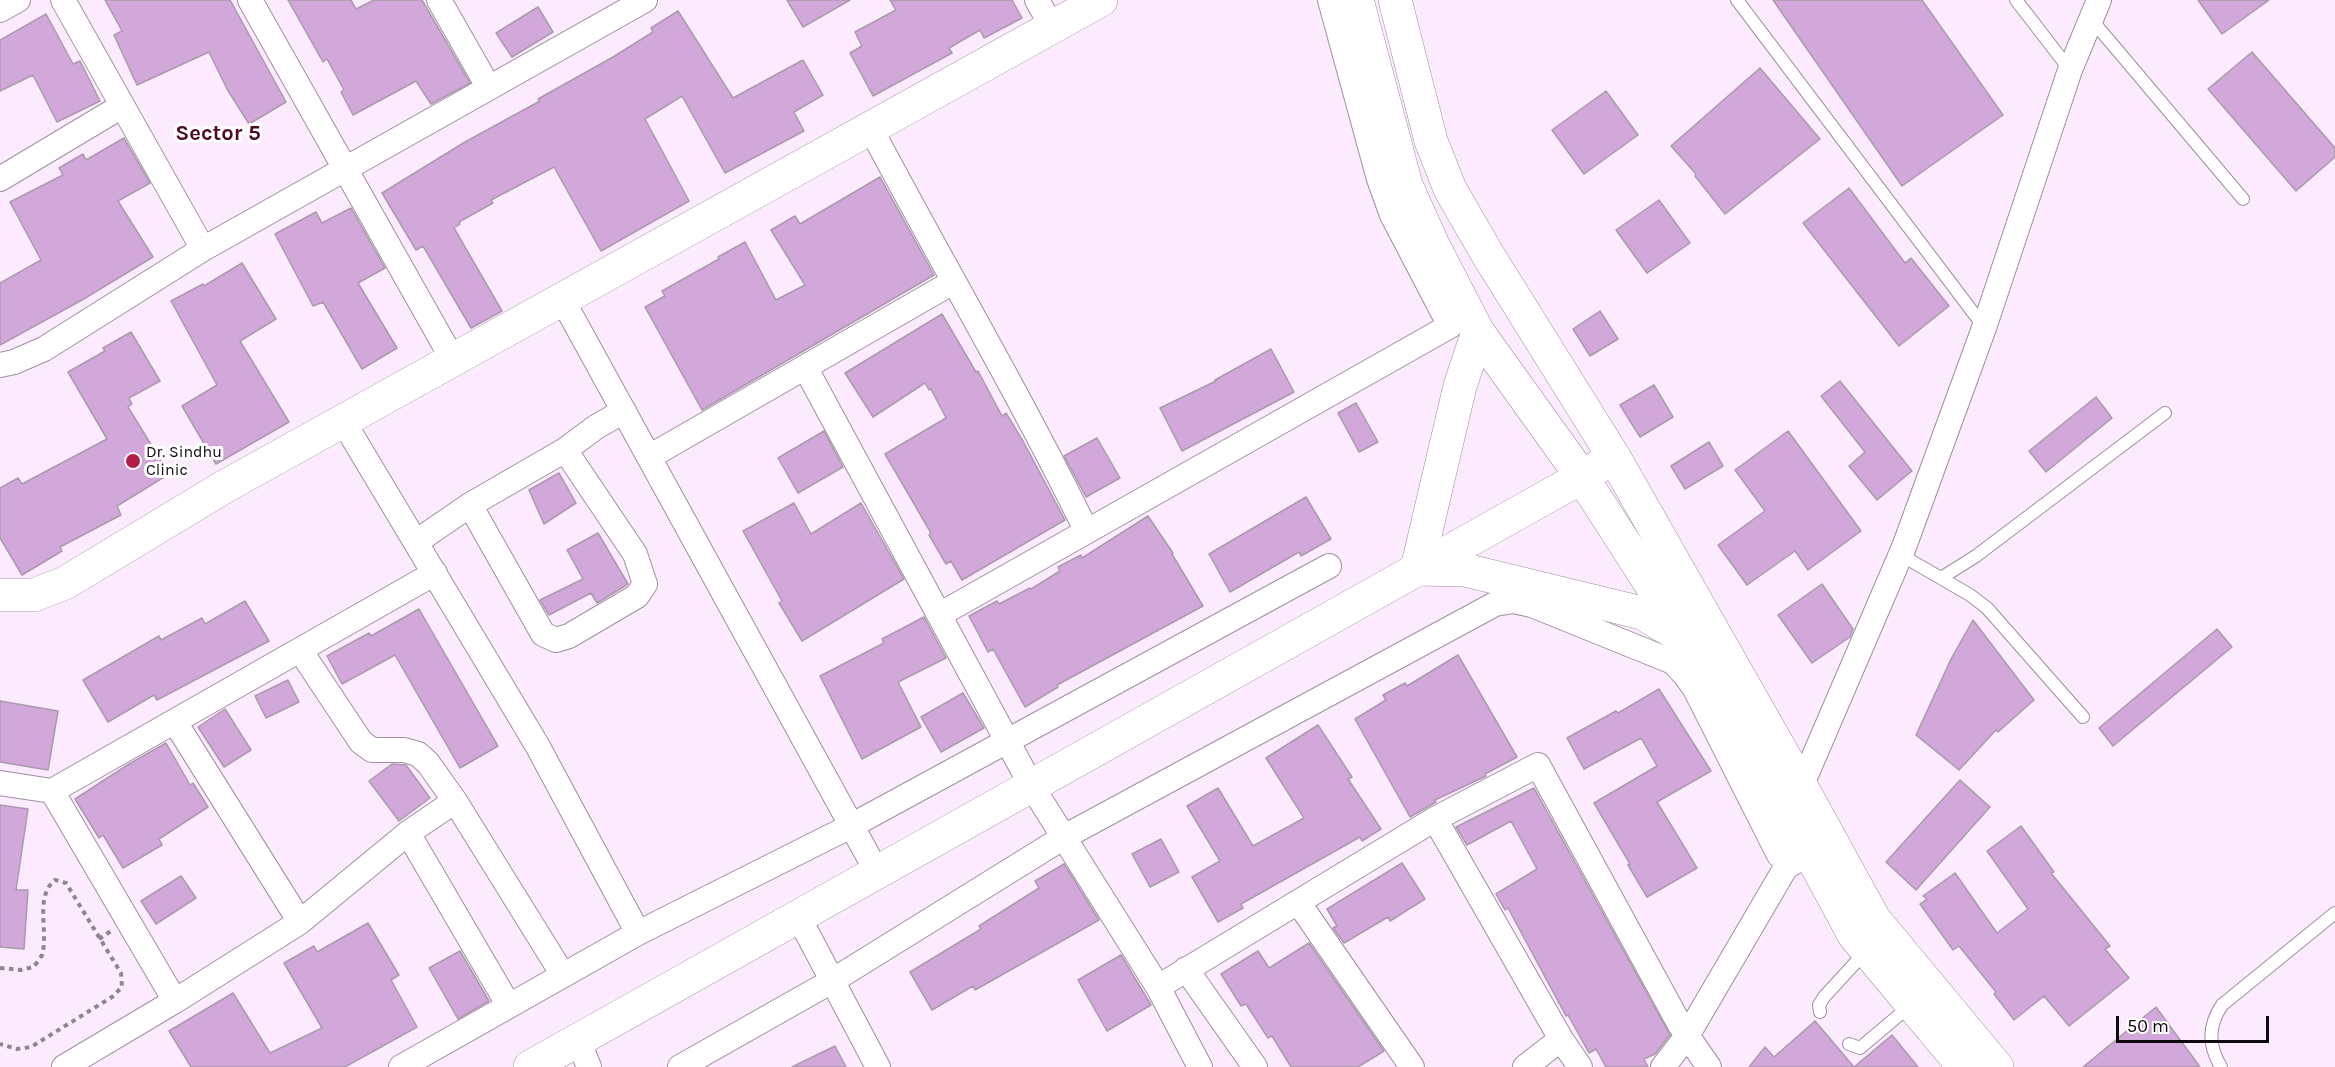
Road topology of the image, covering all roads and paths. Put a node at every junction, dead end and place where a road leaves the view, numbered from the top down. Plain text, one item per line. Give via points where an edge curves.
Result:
1 (18, 0) edge
2 (63, 0) edge
3 (250, 0) edge
4 (439, 0) edge
5 (645, 0) edge
6 (1101, 0) edge
7 (1330, 0) edge
8 (1357, 0) edge
9 (1395, 0) edge
10 (1737, 0) edge
11 (2016, 0) edge
12 (0, 10) edge
13 (2095, 10) edge
14 (1044, 13) edge
15 (2070, 70) junction
16 (489, 88) junction
17 (122, 106) junction
18 (870, 127) junction
19 (345, 169) junction
20 (0, 179) edge
21 (2243, 199) dead end
22 (203, 249) junction
23 (953, 282) junction
24 (562, 299) junction
25 (1984, 328) junction
26 (1478, 332) junction
27 (453, 360) junction
28 (0, 365) edge
29 (805, 367) junction
30 (624, 411) junction
31 (2165, 413) dead end
32 (343, 421) junction
33 (565, 450) junction
34 (649, 457) junction
35 (1614, 457) junction
36 (1582, 477) junction
37 (470, 505) junction
38 (1086, 530) junction
39 (416, 542) junction
40 (1901, 555) junction
41 (1329, 566) dead end
42 (1417, 569) junction
43 (435, 573) junction
44 (1941, 578) junction
45 (0, 596) edge
46 (939, 615) junction
47 (1686, 639) junction
48 (300, 650) junction
49 (2083, 717) dead end
50 (175, 722) junction
51 (1009, 742) junction
52 (0, 783) edge
53 (1031, 785) junction
54 (52, 791) junction
55 (455, 801) junction
56 (1795, 801) junction
57 (1435, 819) junction
58 (851, 826) junction
59 (408, 833) junction
60 (1064, 837) junction
61 (1807, 850) junction
62 (877, 872) junction
63 (1298, 902) junction
64 (2335, 913) edge
65 (798, 916) junction
66 (300, 922) junction
67 (638, 933) junction
68 (1867, 950) junction
69 (0, 968) edge
70 (1186, 969) junction
71 (562, 975) junction
72 (832, 981) junction
73 (1158, 987) junction
74 (176, 1001) junction
75 (1912, 1004) junction
76 (509, 1006) junction
77 (1820, 1012) dead end
78 (1687, 1036) junction
79 (1561, 1039) junction
80 (0, 1044) edge
81 (1849, 1044) dead end
82 (584, 1053) edge
83 (1974, 1060) edge
84 (64, 1067) edge
85 (401, 1067) edge
86 (530, 1067) edge
87 (680, 1067) edge
88 (878, 1067) edge
89 (1200, 1067) edge
90 (1255, 1067) edge
91 (1412, 1067) edge
92 (1525, 1067) edge
93 (1580, 1067) edge
94 (1663, 1067) edge
95 (1709, 1067) edge
96 (2222, 1067) edge

1 - 12 street
2 - 17 street
3 - 19 street
4 - 16 street
5 - 16 street
6 - 14 main road
7 - 38 street via 1379,179 1411,255 1450,326
8 - 26 main road via 1406,185
9 - 35 main road via 1431,141 1450,189
10 - 25 lane
11 - 15 lane
13 - 15 street
13 - 21 lane
14 - 18 main road
15 - 25 street
16 - 19 street
17 - 20 street
17 - 22 street
18 - 23 street
18 - 24 main road
19 - 22 street
19 - 27 street
22 - 28 street via 44,349
23 - 29 street
23 - 38 street via 1046,448
24 - 27 main road
24 - 30 street
25 - 40 street
26 - 36 main road
26 - 42 main road via 1460,386
27 - 32 main road
29 - 34 street
29 - 46 street
30 - 33 street
30 - 34 street
31 - 44 lane via 1976,556
32 - 39 street
32 - 45 main road via 65,583 34,595
33 - 37 street
33 - 37 street via 635,554 645,584 637,596 569,636 556,640 543,634
34 - 58 street
35 - 36 main road
35 - 56 main road
36 - 42 main road
36 - 47 main road
37 - 39 street
38 - 46 street
39 - 43 street
40 - 44 lane
40 - 56 street
41 - 51 street
42 - 47 main road via 1465,570 1642,613
42 - 53 main road
43 - 48 street
43 - 67 street via 537,745
44 - 49 lane via 1987,608
46 - 51 street
47 - 56 main road
48 - 50 street
48 - 55 street via 361,742 372,750 418,754
50 - 54 street
50 - 66 street
51 - 53 street
51 - 58 street
52 - 54 street
53 - 60 street
53 - 62 main road
54 - 74 street
55 - 59 street
55 - 71 street
56 - 61 main road
57 - 63 street
57 - 78 street via 1538,765
57 - 79 street
58 - 62 street
58 - 67 street
59 - 66 street
59 - 76 street
60 - 61 street via 1495,604 1513,601 1532,605 1672,662
60 - 72 street
60 - 73 street
61 - 68 main road via 1854,935
61 - 78 street via 1786,867
61 - 83 main road via 1874,919
62 - 65 main road
63 - 70 street
63 - 91 street
64 - 96 lane via 2222,1005 2213,1018 2210,1038
65 - 72 street
65 - 82 main road
66 - 74 street
67 - 71 street
68 - 75 main road
68 - 77 lane via 1824,997
69 - 80 path via 33,967 42,956 45,897 55,880 66,883 75,895 121,973 122,987 111,998 31,1047 17,1049
70 - 73 street
70 - 90 street
71 - 76 street
72 - 87 street
72 - 88 street
73 - 89 street
74 - 84 street
75 - 81 lane via 1860,1048
75 - 83 main road
76 - 85 street
78 - 94 street
78 - 95 street
79 - 92 street
79 - 93 street
82 - 86 main road

